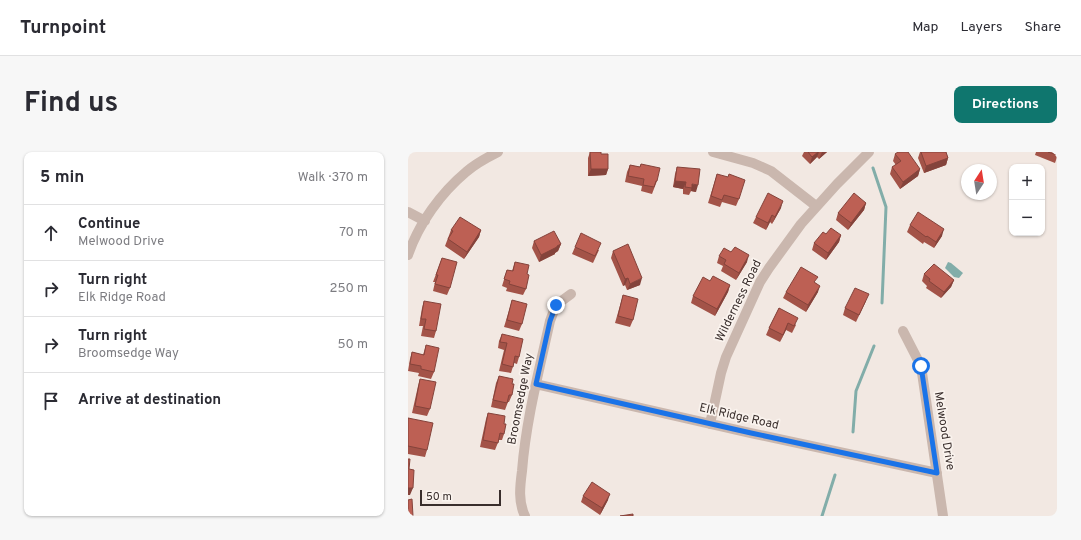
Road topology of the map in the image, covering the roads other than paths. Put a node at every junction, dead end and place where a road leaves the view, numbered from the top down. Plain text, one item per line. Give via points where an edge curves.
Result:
1 (498, 152) edge
2 (713, 152) edge
3 (869, 152) edge
4 (816, 206) junction
5 (408, 212) edge
6 (425, 221) junction
7 (408, 255) edge
8 (571, 294) dead end
9 (903, 330) dead end
10 (536, 384) junction
11 (710, 424) junction
12 (937, 473) junction
13 (525, 516) edge
14 (943, 516) edge

1 - 6 street via 467,171 445,193
2 - 4 street via 771,171
3 - 4 street, Wilderness Road
4 - 11 street, Wilderness Road via 788,239 760,282 726,357
5 - 6 street
6 - 7 street
8 - 10 street, Broomsedge Way via 556,305
9 - 12 street, Melwood Drive via 921,366
10 - 11 street, Elk Ridge Road
10 - 13 street, Broomsedge Way via 524,440 520,496
11 - 12 street, Elk Ridge Road
12 - 14 street, Melwood Drive

